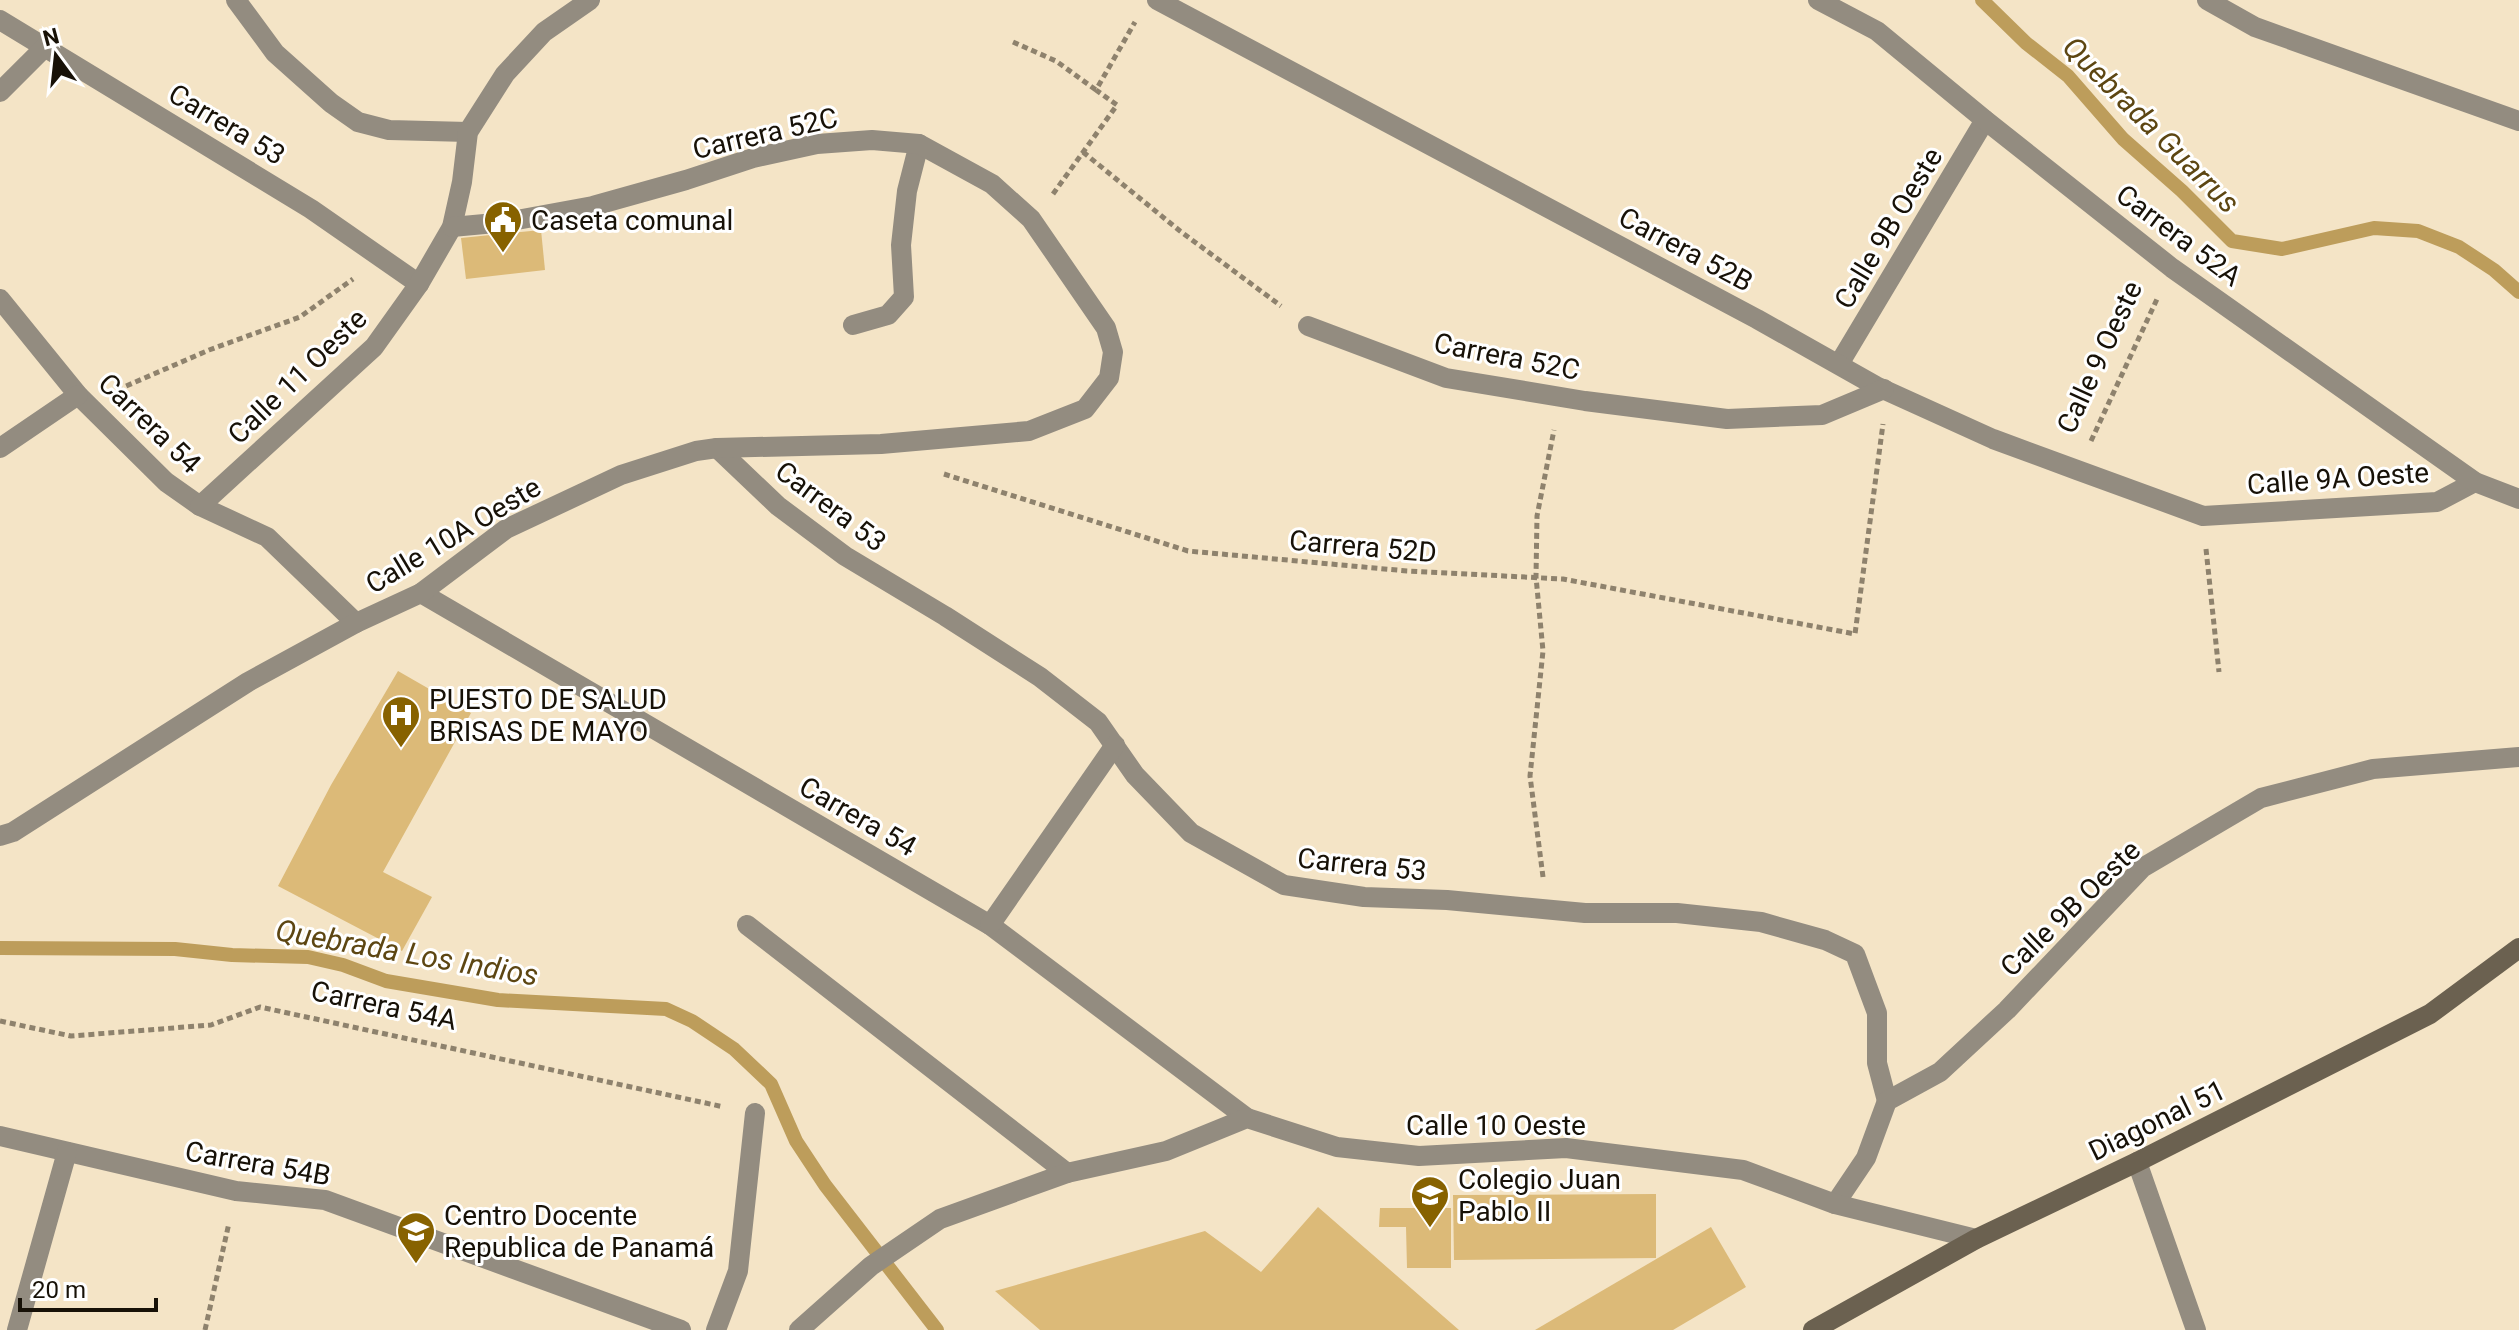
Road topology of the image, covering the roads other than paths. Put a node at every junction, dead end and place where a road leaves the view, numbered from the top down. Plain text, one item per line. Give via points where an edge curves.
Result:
1 (236, 0) edge
2 (590, 0) edge
3 (1157, 0) edge
4 (1818, 0) edge
5 (2207, 0) edge
6 (0, 20) edge
7 (45, 47) junction
8 (0, 92) edge
9 (1985, 120) junction
10 (2519, 121) edge
11 (468, 132) junction
12 (919, 144) junction
13 (452, 227) junction
14 (419, 284) junction
15 (0, 299) edge
16 (853, 325) dead end
17 (1308, 326) road end
18 (1839, 364) junction
19 (1109, 378) joint
20 (1884, 389) junction
21 (82, 399) junction
22 (0, 448) edge
23 (717, 448) junction
24 (2475, 482) junction
25 (2519, 499) edge
26 (200, 506) junction
27 (2203, 516) joint
28 (421, 593) junction
29 (356, 623) junction
30 (1115, 745) junction
31 (2519, 757) edge
32 (0, 836) edge
33 (747, 925) dead end
34 (990, 925) junction
35 (2519, 948) edge
36 (1887, 1101) junction
37 (755, 1113) road end
38 (1247, 1118) junction
39 (0, 1136) edge
40 (67, 1152) junction
41 (2137, 1162) junction
42 (1067, 1173) junction
43 (1835, 1204) junction
44 (1976, 1239) junction
45 (17, 1330) edge
46 (681, 1330) edge
47 (716, 1330) edge
48 (799, 1330) edge
49 (1813, 1330) edge
50 (2196, 1330) edge

1 - 11 street via 275,53 358,122 389,130
2 - 11 street, Calle 11 Oeste via 534,42 505,74
3 - 18 street, Carrera 52B
4 - 9 street, Carrera 52A via 1877,31
5 - 10 street via 2255,27
6 - 7 street, Carrera 53
7 - 8 street
7 - 14 street, Carrera 53 via 311,209
9 - 18 street, Calle 9B Oeste
9 - 24 street, Carrera 52A via 2172,268
11 - 13 street, Calle 11 Oeste
12 - 13 street, Carrera 52C via 817,144 593,206
12 - 16 street via 901,245 904,297 888,315
12 - 19 street, Carrera 52C via 992,184 1031,219 1106,328 1113,352
13 - 14 street, Calle 11 Oeste
14 - 26 street, Calle 11 Oeste via 374,347
15 - 21 street, Carrera 54
17 - 20 street, Carrera 52C via 1446,378 1727,419 1822,415
18 - 20 street, Carrera 52B
19 - 23 street, Calle 10A Oeste via 1085,409 1029,431 881,444
20 - 27 street, Carrera 52B via 1993,439
21 - 22 street
21 - 26 street, Carrera 54 via 166,482
23 - 28 street, Calle 10A Oeste via 621,475 506,529
23 - 30 street, Carrera 53 via 823,540 1040,677 1098,722
24 - 25 street, Carrera 52A
24 - 27 street, Calle 9A Oeste via 2437,502
26 - 29 street, Carrera 54 via 267,537
28 - 29 street, Calle 10A Oeste
28 - 34 street, Carrera 54
29 - 32 street, Calle 10A Oeste via 248,682
30 - 34 street
30 - 36 street, Carrera 53 via 1135,775 1191,833 1284,885 1364,897 1585,913 1677,913 1761,922 1825,940 1855,954 1877,1013 1877,1063
31 - 36 street, Calle 9B Oeste via 2373,769 2261,798 2142,868 1940,1072
33 - 42 street
34 - 38 street, Carrera 54
35 - 41 street, Diagonal 51 via 2430,1014
36 - 43 street via 1866,1158
37 - 47 street via 738,1271
38 - 42 street via 1166,1151
38 - 43 street, Calle 10 Oeste via 1337,1147 1419,1156 1566,1148 1743,1170
39 - 40 street, Carrera 54B
40 - 45 street
40 - 46 street, Carrera 54B via 236,1191 325,1200
41 - 44 street, Diagonal 51
41 - 50 street
42 - 48 street via 940,1219 871,1266
43 - 44 street, Calle 10 Oeste
44 - 49 street, Diagonal 51

